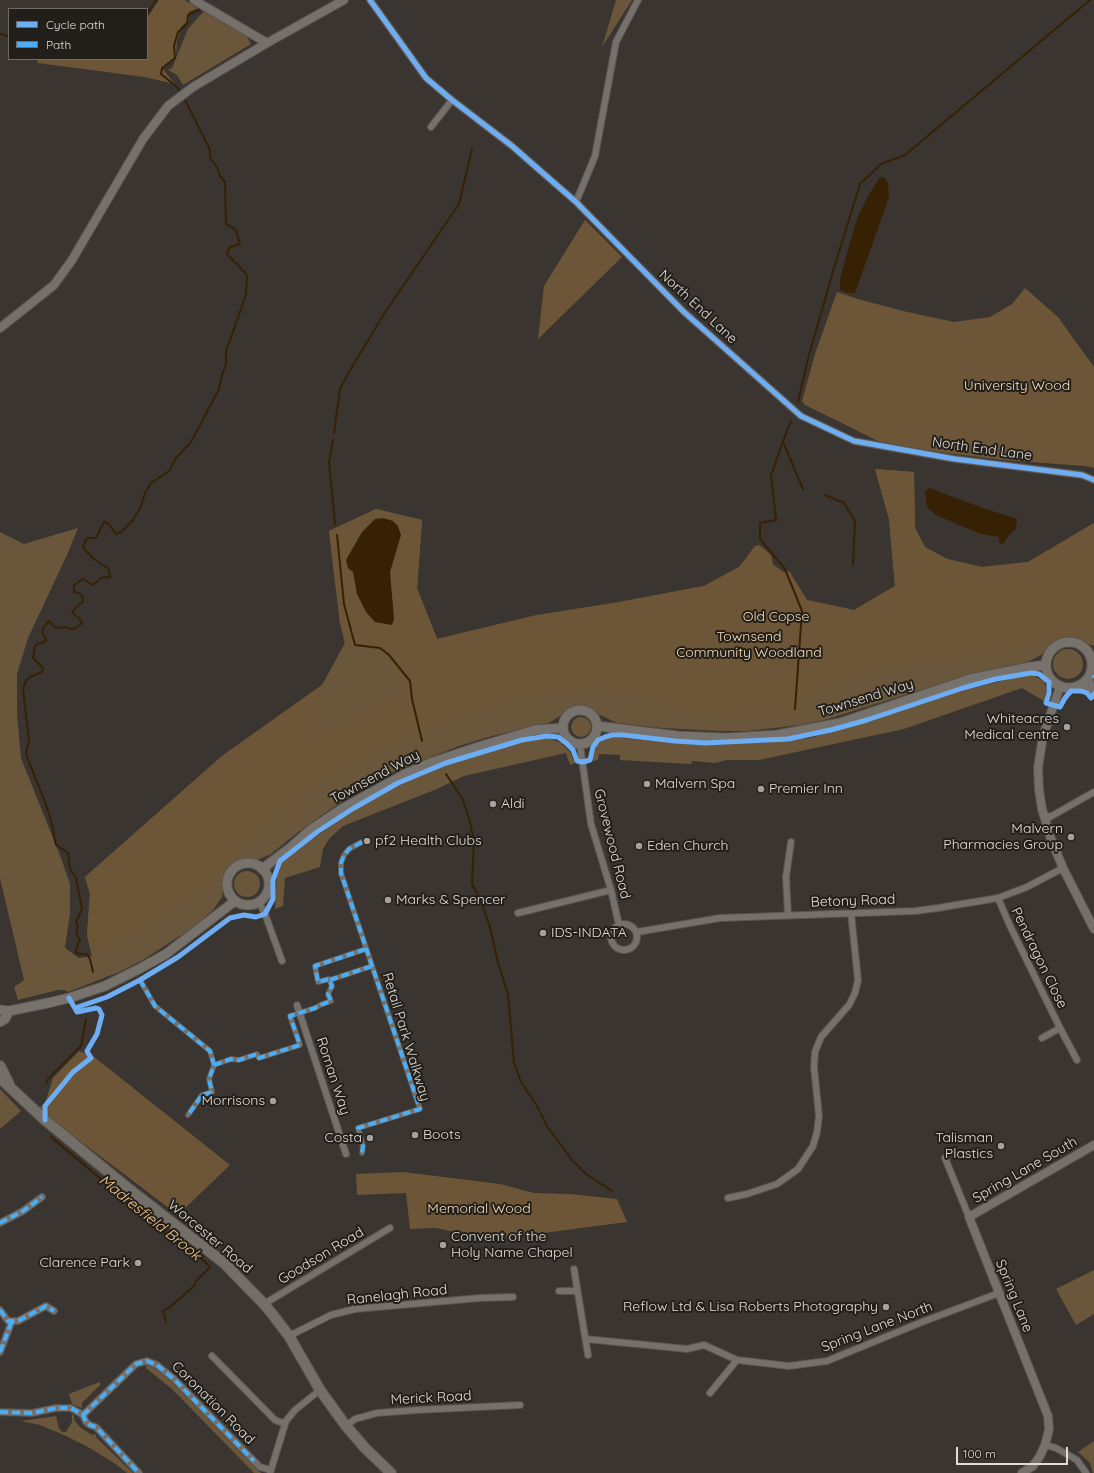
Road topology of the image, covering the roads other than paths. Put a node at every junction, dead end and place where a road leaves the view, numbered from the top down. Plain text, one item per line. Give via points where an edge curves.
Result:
1 (194, 0) edge
2 (344, 0) edge
3 (370, 0) edge
4 (638, 0) edge
5 (267, 43) junction
6 (452, 100) junction
7 (431, 128) dead end
8 (576, 202) junction
9 (0, 328) edge
10 (1094, 480) edge
11 (1092, 655) edge
12 (1046, 665) junction
13 (1089, 677) junction
14 (1081, 685) junction
15 (1060, 687) junction
16 (1094, 694) edge
17 (597, 726) junction
18 (562, 728) junction
19 (580, 745) junction
20 (1094, 792) edge
21 (1044, 814) junction
22 (362, 842) dead end
23 (791, 842) dead end
24 (1063, 868) junction
25 (262, 869) junction
26 (611, 890) junction
27 (998, 898) junction
28 (235, 901) junction
29 (259, 902) junction
30 (518, 912) dead end
31 (851, 913) junction
32 (788, 915) junction
33 (619, 925) junction
34 (1094, 929) edge
35 (637, 932) junction
36 (366, 949) junction
37 (282, 961) dead end
38 (372, 966) junction
39 (140, 980) dead end
40 (330, 980) junction
41 (297, 1005) dead end
42 (4, 1010) edge
43 (300, 1013) junction
44 (0, 1022) edge
45 (1060, 1028) junction
46 (1042, 1038) dead end
47 (1077, 1060) dead end
48 (214, 1065) junction
49 (0, 1066) edge
50 (0, 1078) edge
51 (11, 1088) junction
52 (188, 1114) dead end
53 (1094, 1145) edge
54 (362, 1153) dead end
55 (346, 1154) dead end
56 (945, 1158) dead end
57 (42, 1197) dead end
58 (728, 1198) dead end
59 (969, 1217) junction
60 (0, 1223) edge
61 (390, 1228) dead end
62 (574, 1269) dead end
63 (559, 1291) dead end
64 (576, 1291) junction
65 (999, 1293) junction
66 (513, 1298) dead end
67 (264, 1304) junction
68 (0, 1310) edge
69 (54, 1311) dead end
70 (12, 1321) junction
71 (289, 1336) junction
72 (586, 1339) junction
73 (0, 1352) edge
74 (588, 1355) dead end
75 (212, 1356) dead end
76 (737, 1360) junction
77 (320, 1390) junction
78 (710, 1393) dead end
79 (520, 1405) dead end
80 (0, 1412) edge
81 (83, 1415) junction
82 (285, 1424) junction
83 (346, 1426) junction
84 (1045, 1445) junction
85 (271, 1472) edge
86 (387, 1472) edge
87 (139, 1473) edge
88 (1022, 1473) edge
89 (1086, 1473) edge

1 - 5 street
2 - 5 street
3 - 6 street, North End Lane via 426,78
4 - 8 street via 616,42 595,156
5 - 9 street via 193,87 168,106 144,139 72,260 54,285
6 - 7 street
6 - 8 street, North End Lane via 512,146
8 - 10 street, North End Lane via 684,312 801,416 854,441 955,459 1082,475
11 - 12 main road via 1079,644 1064,642 1051,650
11 - 13 main road
12 - 15 main road via 1047,674 1052,682
12 - 17 main road, Townsend Way via 970,679 840,723 777,735 727,738 678,736
13 - 14 main road
13 - 16 street
14 - 15 main road via 1071,689
14 - 16 street
15 - 21 street via 1043,736 1038,768
17 - 18 main road via 590,713 575,710 568,714
17 - 19 main road via 593,738
18 - 19 main road via 569,741
18 - 25 main road, Townsend Way via 535,730 430,763 405,774 340,810
19 - 26 street, Grovewood Road via 592,824
20 - 21 street via 1050,817
21 - 24 street
22 - 36 street, Retail Park Walkway via 349,848 344,855 341,871
23 - 32 street via 786,876
24 - 27 street, Betony Road via 1027,887
24 - 34 street
25 - 28 main road via 254,864 248,864 241,865 231,873 227,885
25 - 29 main road via 269,885 266,895
26 - 30 street
26 - 33 street, Grovewood Road
27 - 31 street, Betony Road via 915,911
27 - 45 street, Pendragon Close
28 - 29 main road via 246,905
28 - 42 main road via 166,954 132,973 100,988 69,998
29 - 37 street
31 - 32 street, Betony Road
31 - 58 street via 858,980 849,1006 821,1037 815,1052 819,1116 813,1146 798,1169 777,1184
32 - 35 street, Betony Road via 720,918
33 - 35 street via 626,924
33 - 35 street via 611,938 612,944 620,950 632,949 638,938
36 - 38 street, Retail Park Walkway
36 - 40 street via 316,966 318,982
38 - 40 street
38 - 54 street, Retail Park Walkway via 420,1109 358,1128 363,1146
39 - 48 street via 155,1006 210,1051
40 - 43 street via 332,986 328,994 331,1001
41 - 43 street, Roman Way
42 - 44 main road via 5,1019
43 - 48 street via 290,1016 300,1045 259,1058 257,1054
43 - 55 street, Roman Way
45 - 46 street, Pendragon Close
45 - 47 street, Pendragon Close
48 - 52 street via 209,1079 212,1092 202,1095
49 - 51 highway
50 - 51 highway, Worcester Road
51 - 67 highway, Worcester Road via 87,1154 224,1263
53 - 59 street, Spring Lane South
56 - 59 street, Spring Lane
57 - 60 street
59 - 65 street, Spring Lane
61 - 67 street, Goodson Road
62 - 64 street
63 - 64 street
64 - 72 street
65 - 76 street, Spring Lane North via 827,1361 789,1366
65 - 84 street, Spring Lane via 1048,1416 1049,1430
66 - 71 street, Ranelagh Road via 480,1298 355,1309 330,1315
67 - 71 highway, Worcester Road
68 - 70 street via 8,1321
69 - 70 street via 46,1306 18,1321
70 - 73 street
71 - 77 highway, Worcester Road
72 - 74 street
72 - 76 street, Spring Lane North via 687,1349 704,1345
75 - 82 street via 219,1368 275,1420
76 - 78 street
77 - 82 street via 295,1410
77 - 83 highway, Worcester Road
79 - 83 street, Merick Road via 377,1413 355,1419
80 - 81 street via 32,1413 71,1408
81 - 85 street, Coronation Road via 136,1364 147,1361 157,1365 174,1379 260,1467
81 - 87 street via 86,1422 96,1427
82 - 85 street
83 - 86 highway, Worcester Road
84 - 88 street, Spring Lane via 1033,1466
84 - 89 street via 1077,1460

